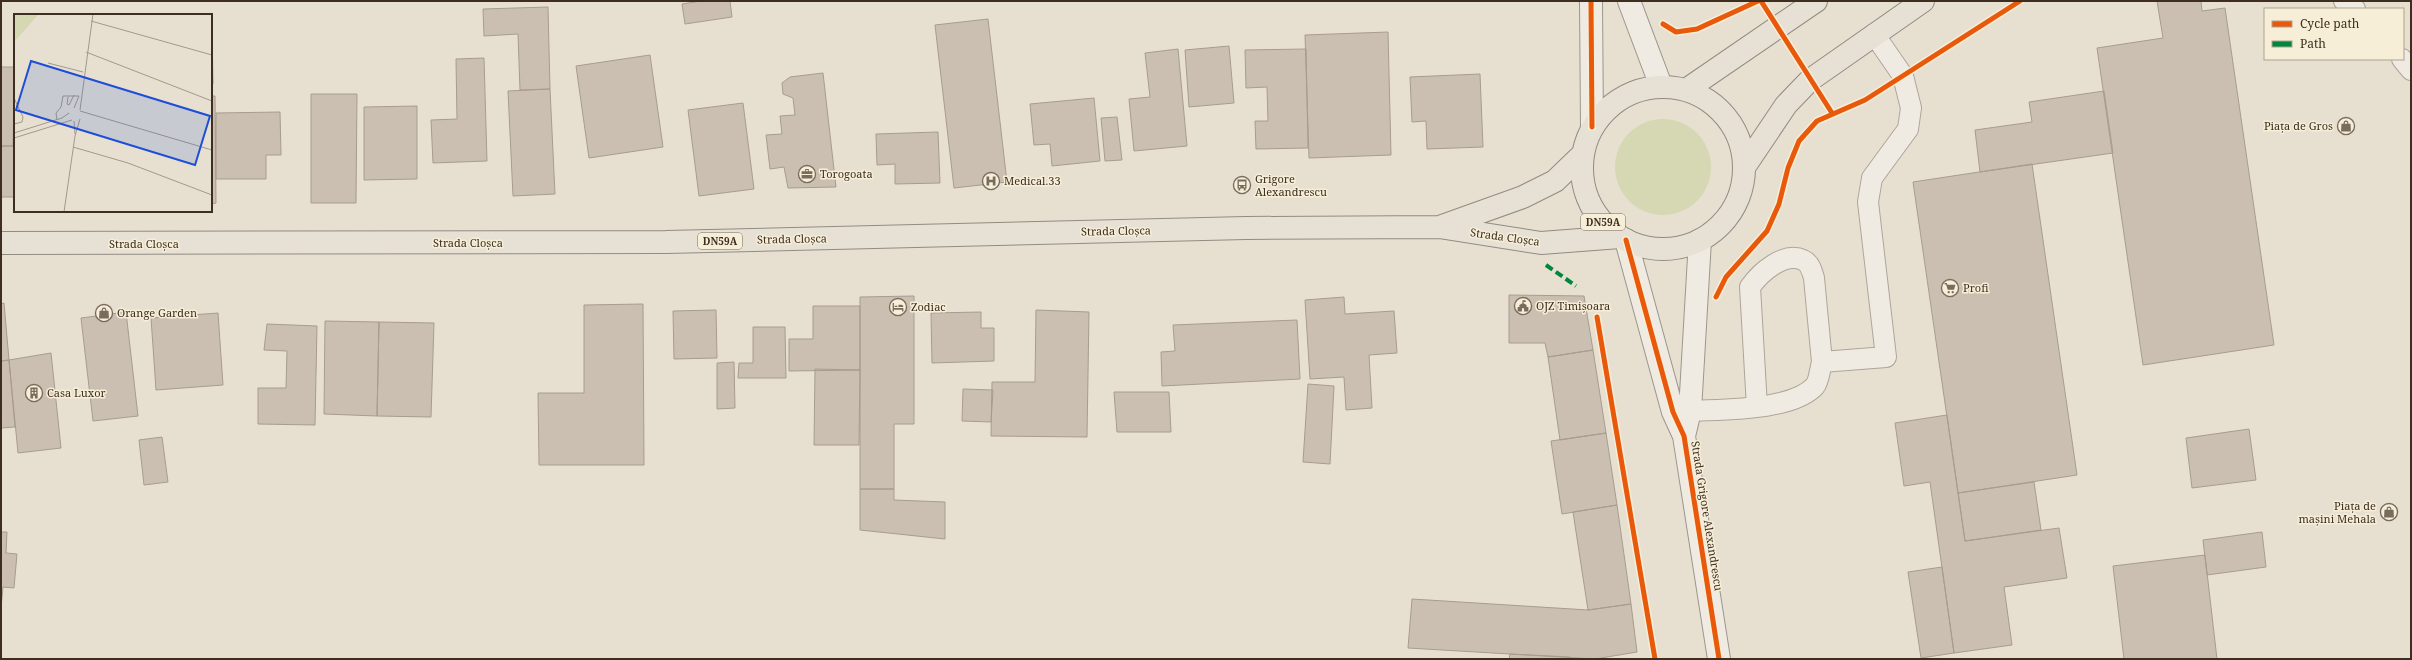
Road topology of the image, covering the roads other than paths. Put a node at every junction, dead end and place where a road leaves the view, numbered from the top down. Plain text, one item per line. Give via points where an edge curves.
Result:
1 (1591, 1) edge
2 (1629, 1) edge
3 (1816, 1) edge
4 (1923, 1) edge
5 (2344, 1) edge
6 (2354, 8) edge
7 (1874, 34) junction
8 (2403, 60) edge
9 (2411, 70) edge
10 (1662, 86) junction
11 (1686, 90) junction
12 (1592, 127) junction
13 (1582, 155) junction
14 (1744, 166) junction
15 (1439, 227) junction
16 (1623, 239) junction
17 (1700, 240) junction
18 (1, 243) edge
19 (1822, 362) junction
20 (1757, 407) junction
21 (1690, 411) junction
22 (1684, 436) junction
23 (1719, 659) edge

1 - 12 street
2 - 10 street
3 - 11 main road
4 - 7 main road, DN59A
5 - 6 lane
7 - 14 main road, DN59A via 1810,80 1786,105
7 - 19 lane via 1903,76 1912,108 1908,129 1872,178 1868,202 1886,357
8 - 9 lane
10 - 11 main road, DN59A
10 - 12 main road, DN59A via 1645,88 1624,96 1602,113
11 - 14 main road, DN59A via 1712,103 1732,124 1743,152
12 - 13 main road, DN59A
13 - 15 main road, Strada Cloșca / DN59A via 1555,181 1523,197
13 - 16 main road, DN59A via 1581,171 1588,202 1596,215
14 - 17 main road, DN59A via 1741,191 1730,213 1723,223
15 - 16 main road, Strada Cloșca / DN59A via 1541,243
15 - 18 main road, Strada Cloșca / DN59A via 1246,228 666,242
16 - 17 main road, DN59A via 1655,249 1678,247
16 - 22 street, Strada Grigore Alexandrescu via 1673,412
17 - 21 street, Strada Grigore Alexandrescu
19 - 20 lane via 1815,385 1793,400
19 - 20 lane via 1814,278 1809,266 1802,259 1790,258 1774,264 1759,274 1750,287
20 - 21 lane
21 - 22 street, Strada Grigore Alexandrescu
22 - 23 street, Strada Grigore Alexandrescu

